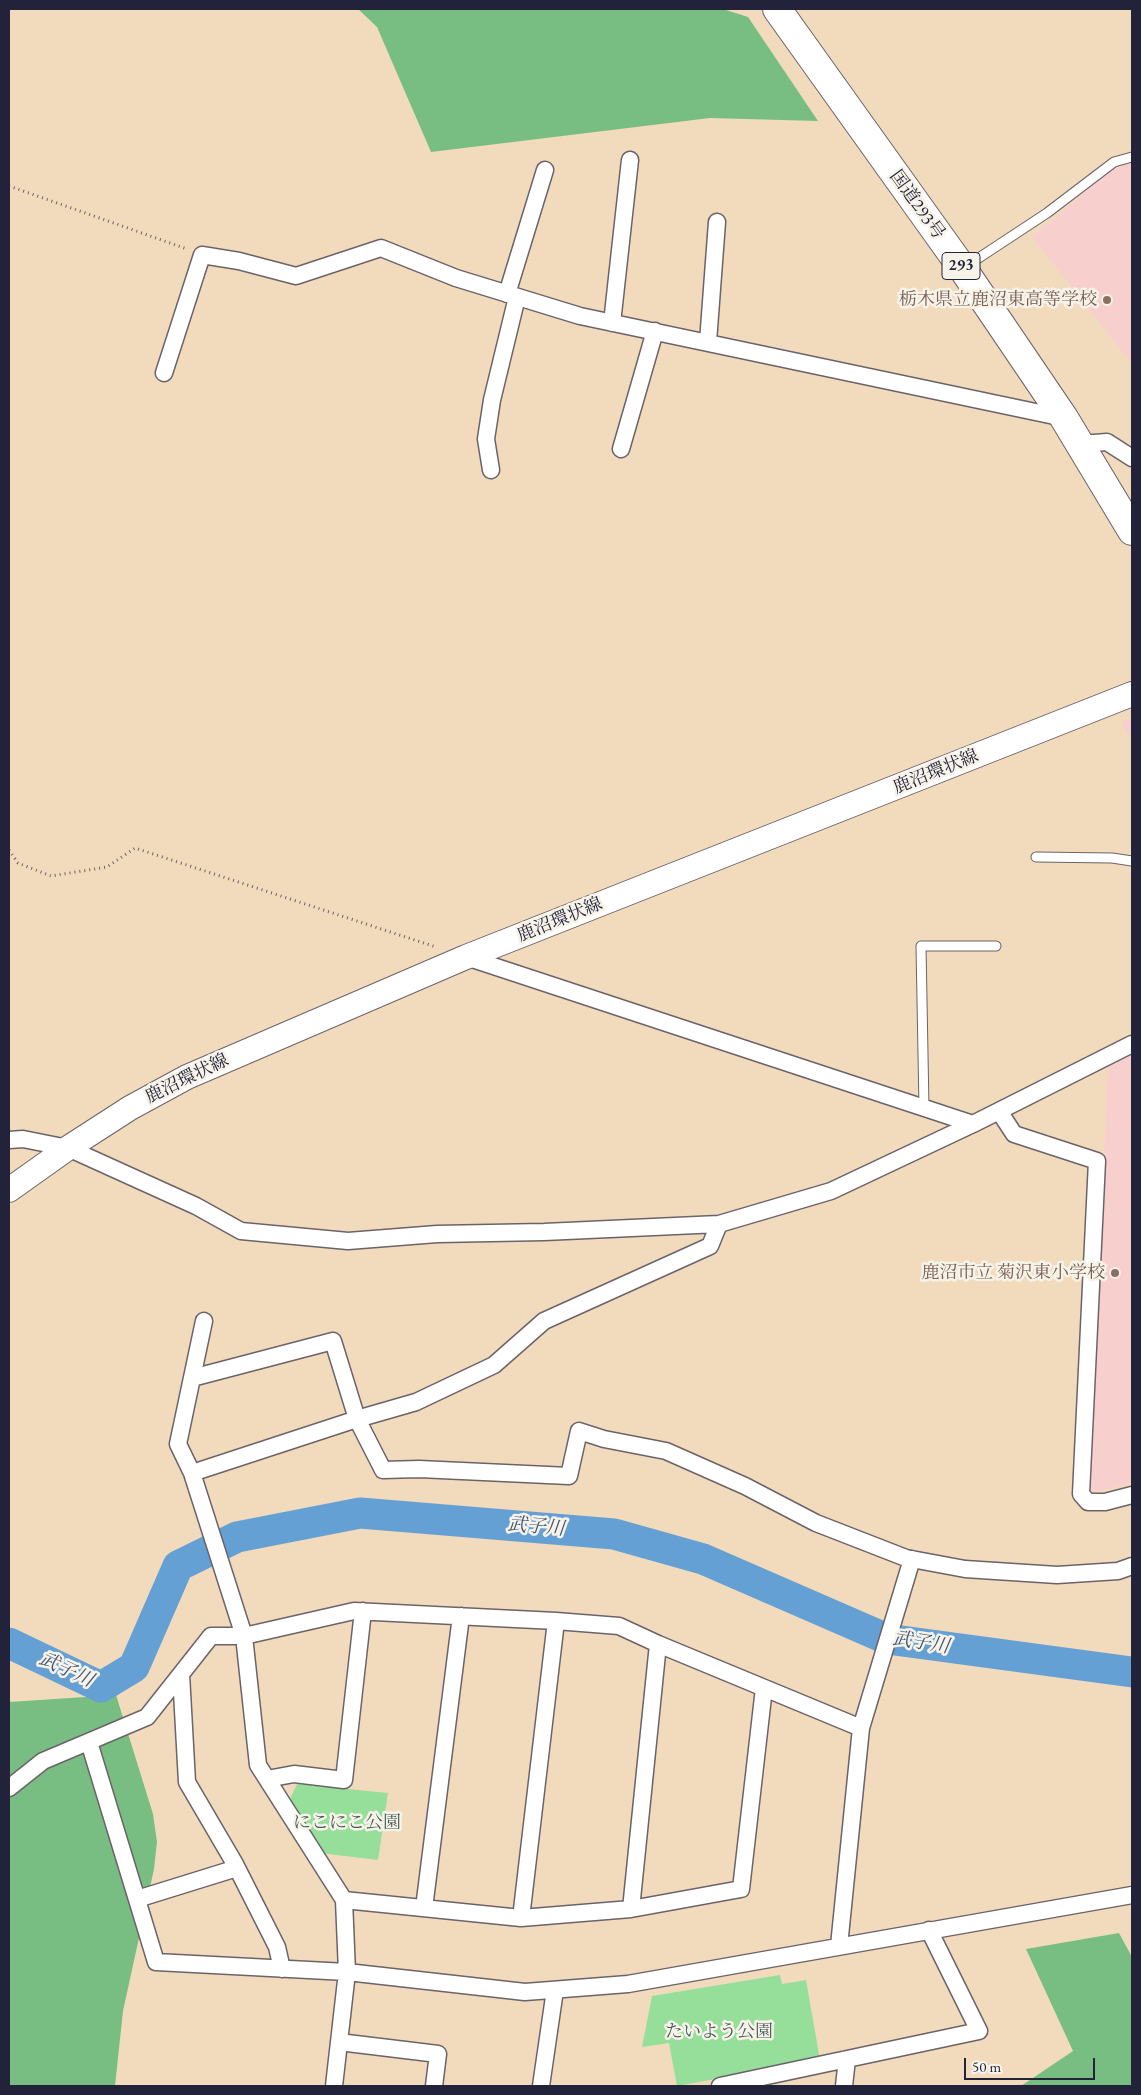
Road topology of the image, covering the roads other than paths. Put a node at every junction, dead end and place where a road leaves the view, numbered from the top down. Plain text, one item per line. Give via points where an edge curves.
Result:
1 (778, 9) edge
2 (1132, 157) edge
3 (630, 160) dead end
4 (545, 170) dead end
5 (717, 222) dead end
6 (963, 269) junction
7 (512, 295) junction
8 (612, 323) junction
9 (655, 332) junction
10 (708, 342) junction
11 (164, 373) dead end
12 (1064, 418) junction
13 (1080, 444) junction
14 (621, 449) dead end
15 (1132, 458) edge
16 (491, 470) dead end
17 (1132, 532) edge
18 (1132, 694) edge
19 (1036, 857) dead end
20 (1132, 861) edge
21 (996, 946) dead end
22 (466, 957) junction
23 (1132, 1044) edge
24 (924, 1108) junction
25 (999, 1111) junction
26 (973, 1124) junction
27 (9, 1140) edge
28 (68, 1148) junction
29 (9, 1190) edge
30 (719, 1224) junction
31 (204, 1320) dead end
32 (192, 1378) junction
33 (357, 1419) junction
34 (192, 1473) junction
35 (1132, 1495) edge
36 (912, 1559) junction
37 (1132, 1566) edge
38 (363, 1612) junction
39 (461, 1616) junction
40 (556, 1621) junction
41 (244, 1636) junction
42 (658, 1644) junction
43 (181, 1674) junction
44 (764, 1688) junction
45 (861, 1728) junction
46 (89, 1742) junction
47 (267, 1779) junction
48 (9, 1788) edge
49 (237, 1868) junction
50 (1132, 1894) edge
51 (137, 1899) junction
52 (344, 1900) junction
53 (424, 1908) junction
54 (631, 1909) junction
55 (521, 1918) junction
56 (929, 1930) junction
57 (839, 1946) junction
58 (282, 1969) junction
59 (348, 1972) junction
60 (555, 1990) junction
61 (339, 2042) junction
62 (847, 2059) junction
63 (756, 2082) edge
64 (334, 2086) edge
65 (434, 2086) edge
66 (541, 2086) edge
67 (720, 2086) edge
68 (844, 2086) edge

1 - 6 highway, 国道293号 / 293
2 - 6 lane via 1114,162 1047,213
3 - 8 street
4 - 7 street
5 - 10 street
6 - 12 highway, 国道293号 / 293
7 - 8 street
7 - 11 street via 456,278 381,248 296,276 239,260 202,255
7 - 16 street via 486,439
8 - 9 street
9 - 10 street
9 - 14 street
10 - 12 street
12 - 13 highway, 国道293号 / 293
13 - 15 street via 1107,442
13 - 17 highway, 国道293号 / 293
18 - 22 main road, 鹿沼環状線
19 - 20 lane
21 - 24 lane via 921,946
22 - 24 street
22 - 28 main road, 鹿沼環状線 via 187,1077 130,1108
23 - 25 street
24 - 26 street
25 - 26 street
25 - 35 street via 1014,1134 1097,1161 1081,1494 1088,1502 1105,1502
26 - 30 street via 831,1191
27 - 28 street via 23,1139
28 - 29 main road, 鹿沼環状線
28 - 30 street via 196,1206 242,1231 348,1241 437,1234
30 - 33 street via 710,1246 544,1321 494,1365 416,1402
31 - 32 street
32 - 33 street via 333,1341
32 - 34 street via 178,1444
33 - 34 street
33 - 36 street via 383,1470 569,1476 579,1431 666,1451 745,1486 816,1523
34 - 41 street
36 - 37 street via 965,1569 1057,1575
36 - 45 street
38 - 39 street
38 - 41 street via 354,1611
38 - 47 street via 344,1780 294,1774
39 - 40 street
39 - 53 street
40 - 42 street via 620,1626
40 - 55 street
41 - 43 street via 211,1636
41 - 47 street via 258,1765
42 - 44 street
42 - 54 street
43 - 46 street via 147,1717
43 - 49 street via 187,1782
44 - 45 street
44 - 54 street via 741,1889
45 - 57 street
46 - 48 street via 43,1761
46 - 51 street
47 - 52 street
49 - 51 street
49 - 58 street via 277,1948
50 - 56 street
51 - 58 street via 156,1962
52 - 53 street
52 - 59 street
53 - 55 street
54 - 55 street
56 - 57 street
56 - 62 street via 979,2031
57 - 60 street via 628,1984
58 - 59 street
59 - 60 street via 525,1992
59 - 61 street
60 - 66 street
61 - 64 street
61 - 65 street via 438,2054
62 - 63 street
62 - 68 street
63 - 67 street

